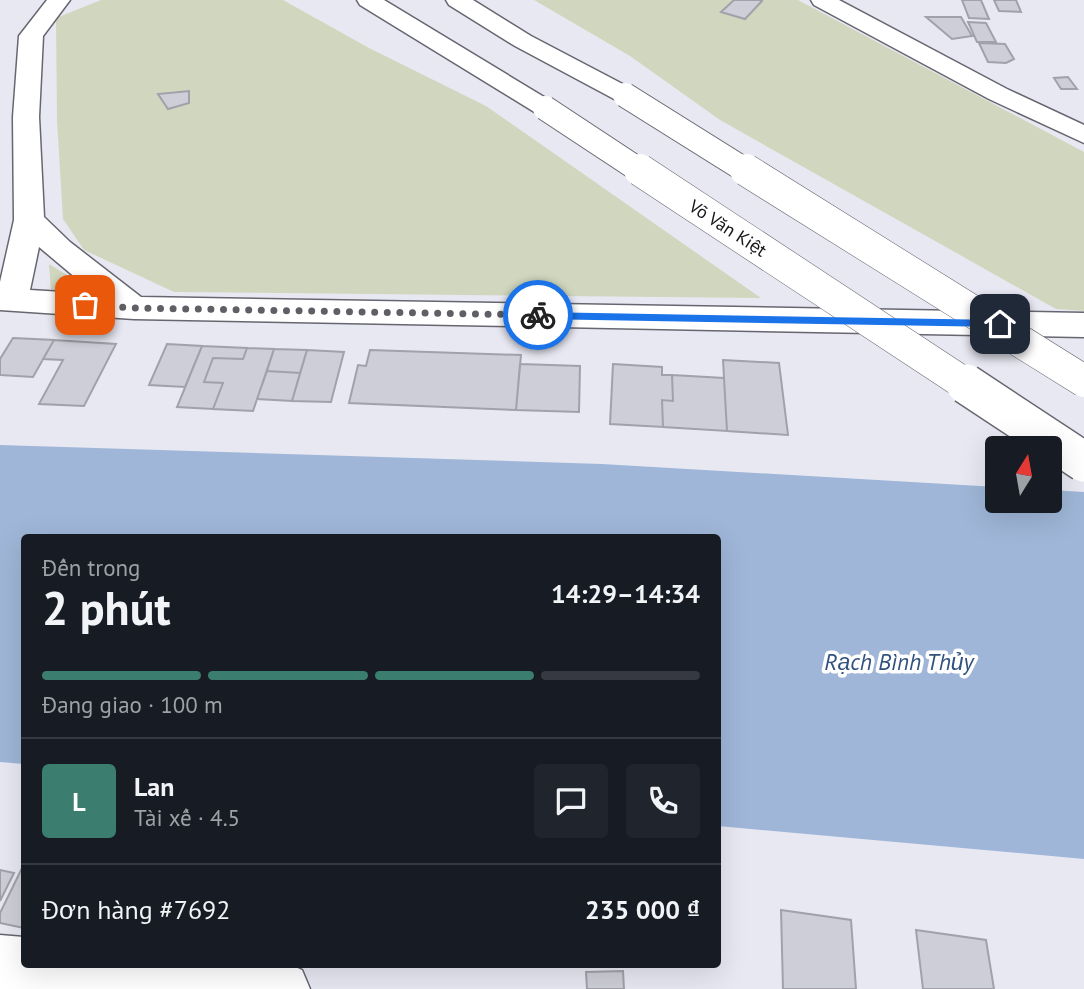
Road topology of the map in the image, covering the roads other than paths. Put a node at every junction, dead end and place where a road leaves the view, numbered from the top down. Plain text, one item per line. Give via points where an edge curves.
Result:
1 (59, 0) edge
2 (369, 0) edge
3 (457, 0) edge
4 (488, 0) edge
5 (821, 0) edge
6 (523, 41) junction
7 (1084, 135) edge
8 (14, 219) edge
9 (6, 299) edge
10 (134, 308) junction
11 (1084, 325) edge
12 (1084, 381) edge
13 (1084, 461) edge
14 (0, 962) edge
15 (21, 964) edge
16 (63, 968) edge
17 (283, 989) edge

1 - 8 main road via 31,36 26,117 30,187
2 - 13 main road, Võ Văn Kiệt, bridge via 545,108
3 - 6 main road
4 - 6 main road
5 - 7 main road
6 - 12 main road, bridge via 625,95
8 - 9 main road
8 - 10 main road
9 - 10 main road
10 - 11 main road
14 - 15 main road
16 - 17 main road

